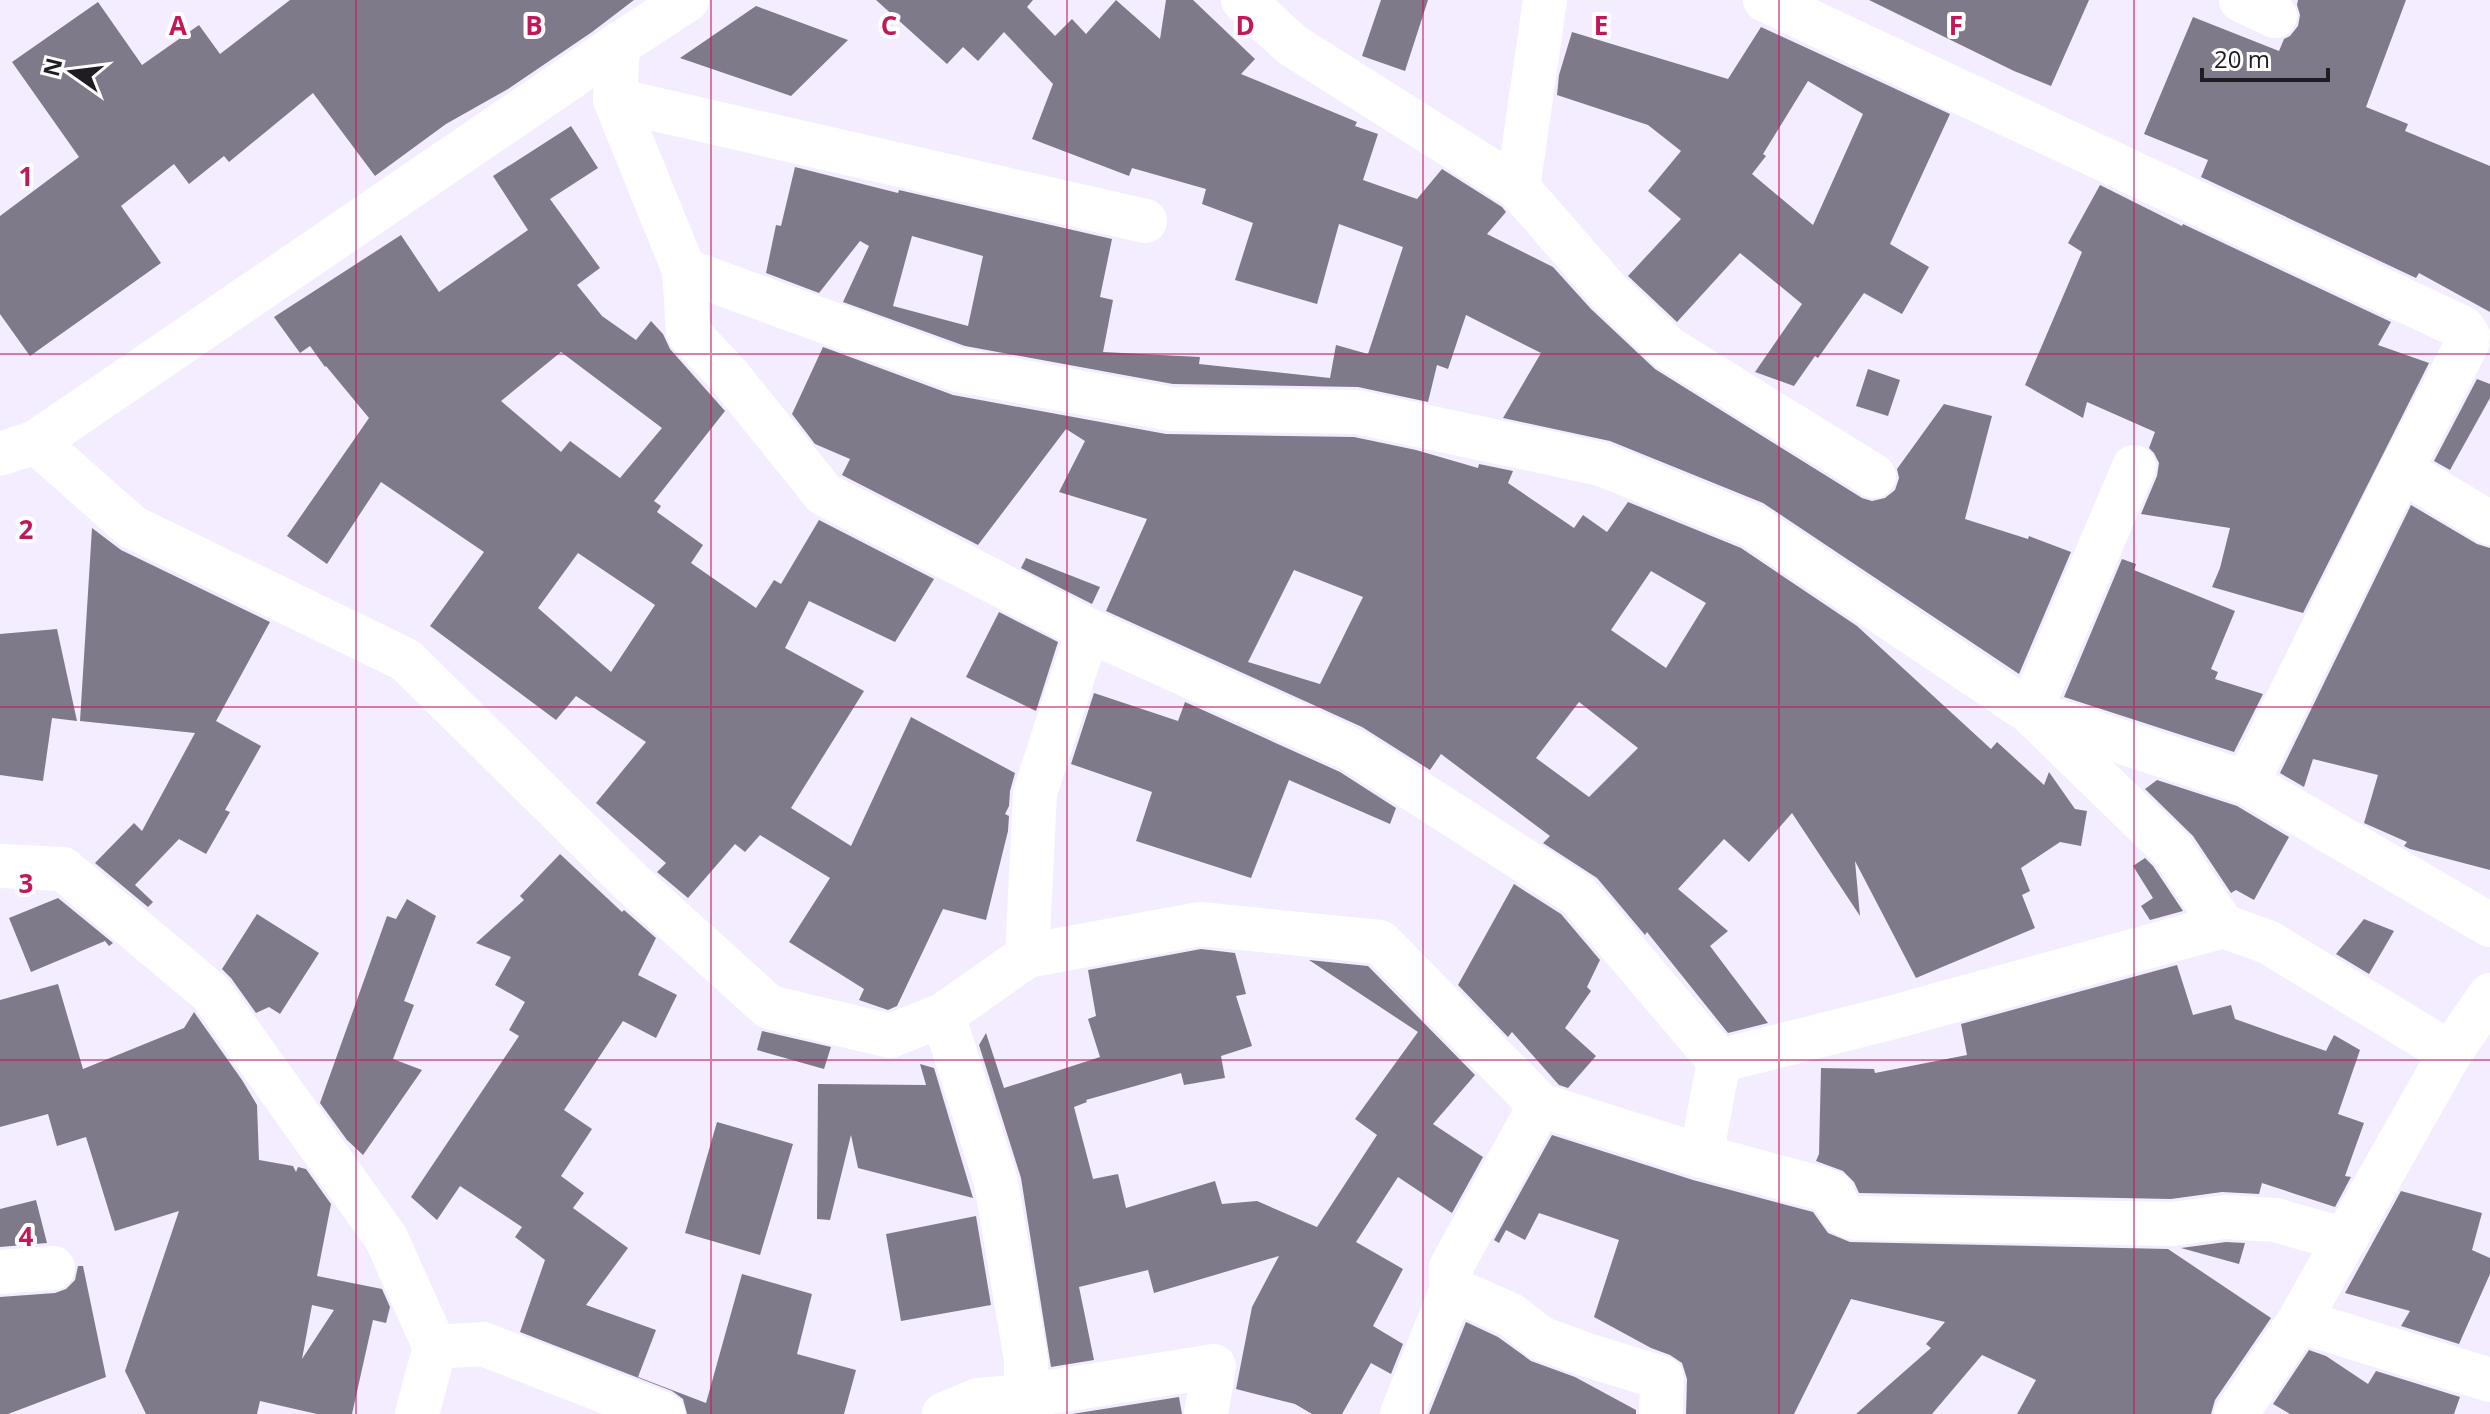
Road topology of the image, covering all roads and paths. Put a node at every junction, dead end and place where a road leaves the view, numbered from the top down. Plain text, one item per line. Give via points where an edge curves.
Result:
1 (687, 0) edge
2 (1243, 0) edge
3 (1545, 0) edge
4 (1765, 0) edge
5 (618, 45) junction
6 (615, 100) junction
7 (1518, 188) junction
8 (1145, 221) dead end
9 (684, 270) junction
10 (18, 448) edge
11 (2134, 467) dead end
12 (2401, 470) junction
13 (1874, 476) dead end
14 (2490, 523) edge
15 (1088, 630) junction
16 (2030, 712) junction
17 (2247, 783) junction
18 (0, 866) edge
19 (2490, 925) edge
20 (2223, 926) junction
21 (1027, 956) junction
22 (2490, 995) edge
23 (943, 1015) junction
24 (2450, 1053) junction
25 (1719, 1061) junction
26 (1540, 1105) junction
27 (1701, 1156) junction
28 (2345, 1240) junction
29 (53, 1268) dead end
30 (0, 1272) edge
31 (1452, 1289) junction
32 (2299, 1321) junction
33 (435, 1347) junction
34 (2490, 1380) edge
35 (1026, 1396) junction
36 (417, 1414) edge
37 (663, 1414) edge
38 (944, 1414) edge
39 (1206, 1414) edge
40 (1402, 1414) edge
41 (1661, 1414) edge
42 (2236, 1414) edge

1 - 5 street
2 - 7 street via 1292,45
3 - 7 street
4 - 12 street via 2463,328 2467,344
5 - 6 street
5 - 10 street
6 - 8 street
6 - 9 street
7 - 13 street via 1608,291 1668,348
9 - 15 street via 688,332 824,494
9 - 16 street via 958,370 1171,409 1357,412 1601,464 1753,526
10 - 23 street via 132,527 406,660 633,884 769,1007 890,1036
11 - 16 street
12 - 14 street
12 - 17 street
15 - 21 street via 1035,793
15 - 25 street via 1352,750 1578,895
16 - 17 street
16 - 20 street via 2172,850
17 - 19 street
18 - 33 street via 63,869 211,993 386,1238
20 - 24 street via 2268,942
20 - 25 street
21 - 23 street
21 - 26 street via 1200,924 1380,942
22 - 24 street
23 - 35 street via 996,1182 1026,1360
24 - 28 street
25 - 27 street
26 - 27 street
26 - 31 street via 1451,1267
27 - 28 street via 1826,1190 1847,1217 2172,1224 2225,1217 2275,1220
28 - 32 street
29 - 30 street
31 - 40 street
31 - 41 street via 1511,1315 1540,1338 1662,1378
32 - 34 street
32 - 42 street
33 - 36 street
33 - 37 street via 483,1344
35 - 38 street via 978,1400
35 - 39 street via 1214,1366

